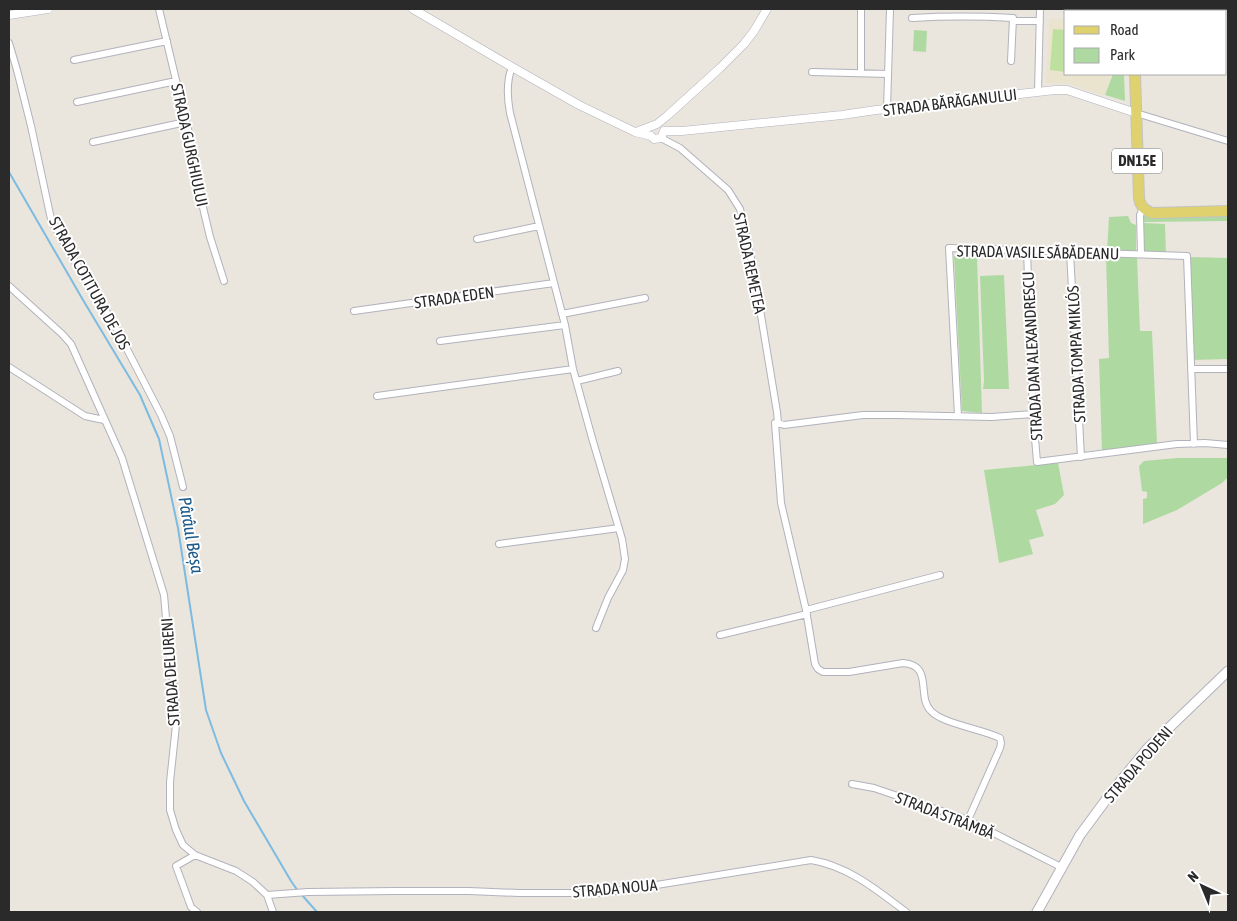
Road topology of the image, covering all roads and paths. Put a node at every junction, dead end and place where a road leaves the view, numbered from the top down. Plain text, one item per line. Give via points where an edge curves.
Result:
1 (48, 9) edge
2 (159, 9) edge
3 (413, 9) edge
4 (767, 9) edge
5 (861, 9) edge
6 (890, 9) edge
7 (1040, 9) edge
8 (9, 15) edge
9 (912, 18) dead end
10 (1013, 21) junction
11 (1040, 21) junction
12 (167, 41) junction
13 (9, 43) edge
14 (74, 60) dead end
15 (1011, 61) dead end
16 (512, 67) junction
17 (812, 72) dead end
18 (861, 72) junction
19 (888, 74) junction
20 (1134, 75) edge
21 (176, 80) junction
22 (1038, 92) junction
23 (77, 102) dead end
24 (888, 109) junction
25 (1136, 113) junction
26 (186, 122) junction
27 (660, 130) junction
28 (635, 132) junction
29 (1228, 141) edge
30 (93, 142) dead end
31 (1143, 208) junction
32 (1228, 211) edge
33 (540, 226) junction
34 (477, 239) dead end
35 (1027, 251) junction
36 (1070, 252) junction
37 (1141, 254) junction
38 (224, 281) dead end
39 (554, 283) junction
40 (9, 286) edge
41 (645, 298) dead end
42 (354, 311) dead end
43 (562, 314) junction
44 (565, 325) junction
45 (440, 340) dead end
46 (9, 367) edge
47 (573, 369) junction
48 (1191, 369) junction
49 (1228, 370) edge
50 (618, 371) dead end
51 (577, 381) junction
52 (377, 396) dead end
53 (1034, 414) junction
54 (958, 416) junction
55 (104, 420) junction
56 (778, 423) junction
57 (1194, 444) junction
58 (1228, 444) edge
59 (1081, 457) junction
60 (183, 487) dead end
61 (619, 528) junction
62 (499, 544) dead end
63 (940, 575) dead end
64 (806, 612) junction
65 (596, 628) dead end
66 (720, 635) dead end
67 (1228, 671) edge
68 (852, 784) dead end
69 (968, 820) junction
70 (195, 855) junction
71 (1062, 867) junction
72 (267, 896) junction
73 (197, 912) edge
74 (273, 912) edge
75 (906, 912) edge
76 (1037, 912) edge

1 - 8 street
2 - 12 street, STRADA GURGHIULUI
3 - 16 street
4 - 27 street via 744,44 667,116
5 - 18 street
6 - 19 street
7 - 11 street
9 - 10 street via 990,16 1013,18
10 - 11 street
10 - 15 street
11 - 22 street
12 - 14 street
12 - 21 street, STRADA GURGHIULUI
13 - 60 street, STRADA COTITURA DE JOS via 51,219 114,324 161,415
16 - 28 street
16 - 33 street via 507,85 510,112
17 - 18 street
18 - 19 street
19 - 24 street
20 - 25 main road, DN15E
21 - 23 street
21 - 26 street, STRADA GURGHIULUI
22 - 24 street, STRADA BĂRĂGANULUI
22 - 25 street, STRADA BĂRĂGANULUI via 1067,90
24 - 27 street, STRADA BĂRĂGANULUI via 682,131
25 - 29 street, STRADA BĂRĂGANULUI
25 - 31 main road, DN15E via 1139,198
26 - 30 street
26 - 38 street, STRADA GURGHIULUI via 210,237
27 - 28 street
27 - 28 street via 650,131 651,136
27 - 56 street, STRADA REMETEA via 728,190 740,209 753,267
31 - 32 main road via 1152,212
31 - 37 street, STRADA VASILE SĂBĂDEANU via 1140,215
33 - 34 street
33 - 39 street
35 - 36 street, STRADA VASILE SĂBĂDEANU
35 - 53 street, STRADA DAN ALEXANDRESCU
35 - 54 street, STRADA VASILE SĂBĂDEANU via 949,248
36 - 37 street, STRADA VASILE SĂBĂDEANU
36 - 59 street, STRADA TOMPA MIKLÓS
37 - 48 street, STRADA VASILE SĂBĂDEANU via 1186,256
39 - 42 street, STRADA EDEN
39 - 43 street
40 - 55 street, STRADA DELURENI via 71,344
41 - 43 street
43 - 44 street
44 - 45 street
44 - 47 street
46 - 55 street via 85,416
47 - 51 street
47 - 52 street
48 - 49 street
48 - 57 street, STRADA VASILE SĂBĂDEANU
50 - 51 street
51 - 61 street
53 - 54 street
53 - 59 street, STRADA DAN ALEXANDRESCU via 1037,462
54 - 56 street via 863,415 784,425
55 - 70 street, STRADA DELURENI via 122,458 164,595 176,725 170,810 183,845
56 - 64 street, STRADA REMETEA via 775,423 781,503
57 - 58 street
57 - 59 street
61 - 62 street
61 - 65 street via 625,559 623,570
63 - 64 street
64 - 66 street
64 - 69 street, STRADA REMETEA via 818,669 848,672 910,663 920,671 930,711 1000,738 1000,748
67 - 71 main road, STRADA PODENI via 1147,749 1080,835
68 - 69 street, STRADA STRÂMBĂ via 874,788
69 - 71 street, STRADA STRÂMBĂ
70 - 72 street, STRADA DELURENI via 236,870
70 - 73 street via 176,866 191,907
71 - 76 main road, STRADA PODENI
72 - 74 street, STRADA DELURENI
72 - 75 street, STRADA NOUA via 308,892 598,892 812,860 858,878

